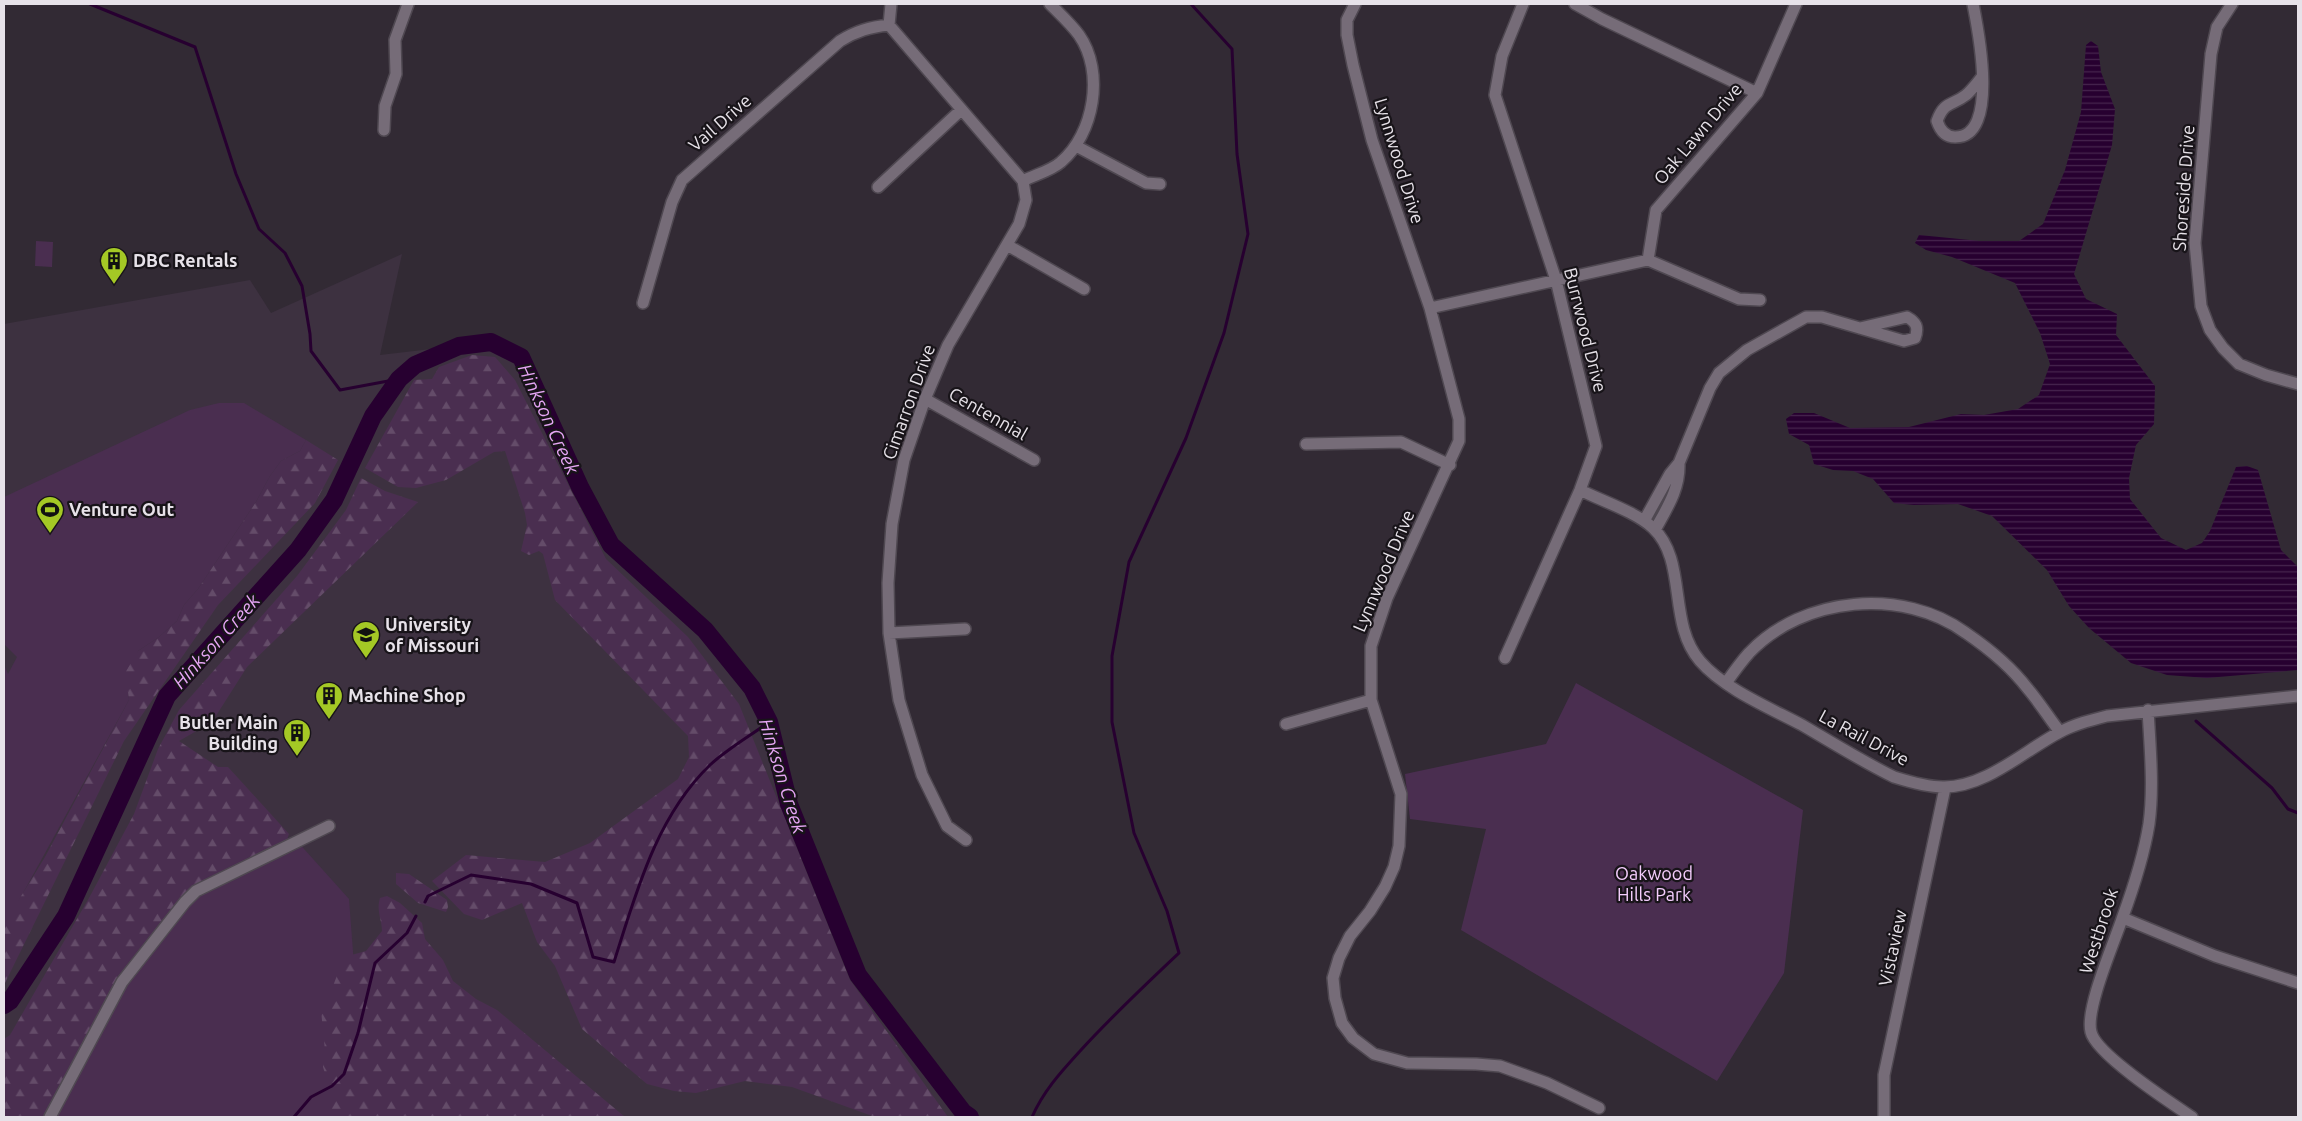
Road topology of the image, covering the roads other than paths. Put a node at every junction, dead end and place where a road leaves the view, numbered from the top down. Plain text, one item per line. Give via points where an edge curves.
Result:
1 (408, 4) edge
2 (891, 4) edge
3 (1050, 4) edge
4 (1355, 4) edge
5 (1524, 4) edge
6 (1575, 4) edge
7 (1796, 4) edge
8 (1973, 4) edge
9 (2232, 4) edge
10 (889, 25) junction
11 (1982, 77) junction
12 (1757, 93) junction
13 (961, 110) junction
14 (384, 130) dead end
15 (1076, 146) junction
16 (1023, 181) junction
17 (1160, 184) dead end
18 (878, 187) dead end
19 (1007, 245) junction
20 (1648, 260) junction
21 (1556, 280) junction
22 (1084, 289) dead end
23 (1760, 300) dead end
24 (643, 304) dead end
25 (1430, 308) junction
26 (1860, 328) dead end
27 (2298, 384) edge
28 (925, 399) junction
29 (1306, 444) dead end
30 (1034, 460) dead end
31 (1679, 463) junction
32 (1450, 465) junction
33 (1580, 490) junction
34 (1644, 521) junction
35 (1655, 530) junction
36 (965, 629) dead end
37 (889, 633) junction
38 (1505, 658) dead end
39 (1726, 683) junction
40 (2298, 696) edge
41 (1371, 700) junction
42 (2148, 710) junction
43 (1286, 724) dead end
44 (2060, 732) junction
45 (1945, 788) junction
46 (329, 826) dead end
47 (966, 840) dead end
48 (2123, 918) junction
49 (2298, 983) edge
50 (1599, 1108) dead end
51 (50, 1117) edge
52 (1884, 1117) edge
53 (2192, 1117) edge

1 - 14 street via 395,40 396,74 385,106
2 - 10 street
3 - 15 street via 1080,36 1090,58 1095,82 1089,113
4 - 25 street, Lynnwood Drive via 1347,20 1346,35 1353,65 1372,140
5 - 21 street, Burrwood Drive via 1502,56 1495,95
6 - 12 street
7 - 12 street, Oak Lawn Drive
8 - 11 street via 1981,42
9 - 27 street, Shoreside Drive via 2217,27 2211,54 2195,243 2201,306 2210,330 2222,348 2239,364
10 - 13 street
10 - 24 street, Vail Drive via 854,32 840,41 682,180 672,202
11 - 11 street via 1983,99 1974,129 1958,138 1948,136 1936,121 1940,112 1946,105 1966,96
12 - 20 street, Oak Lawn Drive via 1656,210
13 - 16 street
13 - 18 street
15 - 16 street via 1059,164
15 - 17 street via 1146,183
16 - 19 street, Cimarron Drive via 1026,200 1019,224
19 - 22 street
19 - 28 street, Cimarron Drive via 948,345
20 - 21 street
20 - 23 street via 1739,299
21 - 25 street
21 - 33 street, Burrwood Drive via 1596,446
25 - 32 street, Lynnwood Drive via 1459,419 1459,441
26 - 31 street via 1822,317 1806,317 1747,350 1719,373
28 - 30 street, Centennial
28 - 37 street, Cimarron Drive via 904,460 892,524
29 - 32 street via 1401,442
31 - 34 street
31 - 35 street via 1674,494
32 - 41 street, Lynnwood Drive via 1387,598 1371,646
33 - 34 street, La Rail Drive
33 - 38 street, Burrwood Drive
34 - 35 street, La Rail Drive
35 - 39 street, La Rail Drive via 1671,558 1680,622 1686,639 1700,661
36 - 37 street
37 - 47 street, Cimarron Drive via 900,700 922,775 947,826
39 - 44 street via 1750,652 1799,618 1850,604 1894,605 1944,620 1966,632 2028,688
39 - 45 street, La Rail Drive via 1881,771 1918,784
40 - 42 street, La Rail Drive
41 - 43 street
41 - 50 street, Lynnwood Drive via 1401,794 1399,846 1385,887 1350,936 1337,965 1333,978 1342,1023 1367,1049 1390,1060 1500,1066 1547,1083
42 - 44 street, La Rail Drive via 2108,716
42 - 48 street, Westbrook via 2149,824
44 - 45 street, La Rail Drive via 1986,777
45 - 52 street, Vistaview via 1884,1075
46 - 51 street via 196,891 122,982
48 - 49 street via 2215,956
48 - 53 street, Westbrook via 2093,1006 2091,1032 2103,1049 2124,1068

